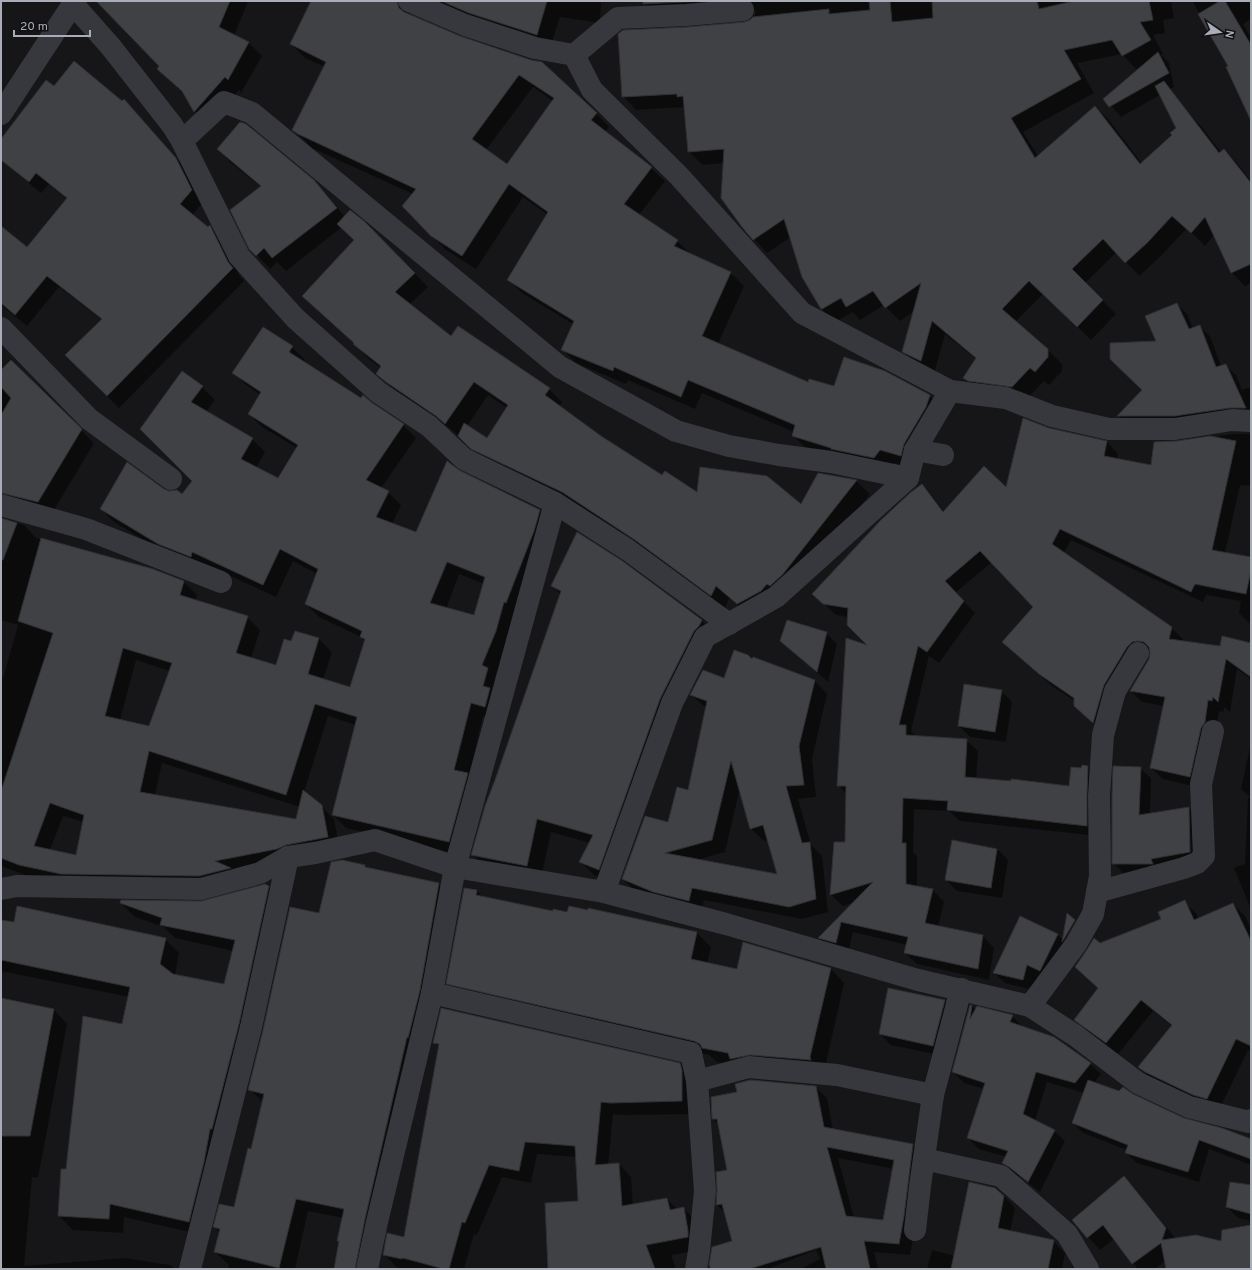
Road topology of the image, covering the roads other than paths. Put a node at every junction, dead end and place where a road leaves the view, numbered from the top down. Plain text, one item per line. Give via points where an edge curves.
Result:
1 (409, 1) edge
2 (73, 3) edge
3 (743, 10) dead end
4 (574, 55) junction
5 (1, 114) edge
6 (182, 141) junction
7 (1, 328) edge
8 (950, 391) junction
9 (1251, 421) edge
10 (916, 450) junction
11 (943, 455) dead end
12 (908, 478) junction
13 (171, 479) dead end
14 (555, 503) junction
15 (1, 505) edge
16 (221, 582) dead end
17 (729, 624) junction
18 (1138, 653) dead end
19 (1214, 731) dead end
20 (288, 857) junction
21 (455, 867) junction
22 (1, 889) edge
23 (604, 892) junction
24 (1097, 892) junction
25 (961, 989) junction
26 (432, 992) junction
27 (1030, 1006) junction
28 (697, 1081) junction
29 (933, 1095) junction
30 (1250, 1123) edge
31 (924, 1159) junction
32 (915, 1230) dead end
33 (190, 1269) edge
34 (367, 1269) edge
35 (696, 1269) edge
36 (1088, 1269) edge

1 - 4 street via 535,48
2 - 5 street
2 - 6 street via 111,47
3 - 4 street via 618,18
4 - 8 street via 592,90 679,176 802,314
6 - 12 street via 224,102 252,113 560,367 676,431 729,446 831,462
6 - 14 street via 239,256 295,318 378,392 429,426 464,459
7 - 13 street via 89,419
8 - 9 street via 1006,398 1052,416 1109,429 1175,429 1232,420
8 - 10 street
10 - 11 street
10 - 12 street
12 - 17 street via 776,597
14 - 17 street via 628,550
14 - 21 street
15 - 16 street via 86,529
17 - 23 street via 705,637 672,704
18 - 24 street via 1115,691 1103,735 1099,796 1100,876
19 - 24 street via 1201,784 1204,856 1197,863 1184,868
20 - 21 street via 375,840
20 - 22 street via 260,873 201,889 17,886
20 - 33 street via 251,1027
21 - 23 street
21 - 26 street
23 - 25 street via 726,924 918,980
24 - 27 street via 1093,914 1076,944
25 - 27 street
25 - 29 street
26 - 28 street via 691,1053
26 - 34 street
27 - 30 street via 1076,1036 1138,1083 1189,1107
28 - 29 street via 749,1067 837,1075
28 - 35 street via 705,1191
29 - 31 street
31 - 32 street
31 - 36 street via 1001,1176 1068,1234

